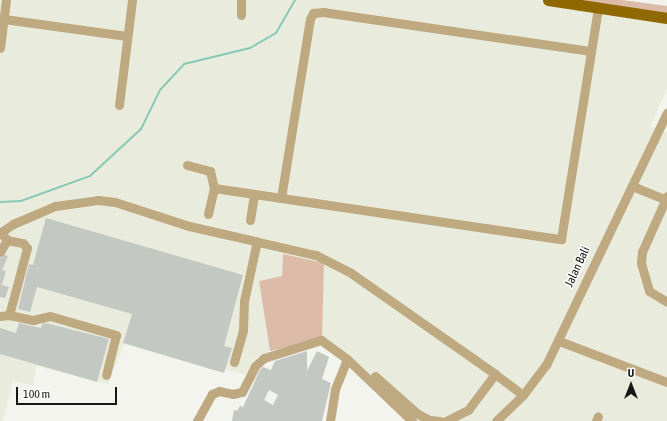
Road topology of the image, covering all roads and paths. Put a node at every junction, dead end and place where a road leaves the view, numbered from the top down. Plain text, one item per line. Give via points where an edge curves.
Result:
1 (6, 0) edge
2 (132, 0) edge
3 (241, 0) edge
4 (548, 0) edge
5 (598, 8) junction
6 (241, 15) dead end
7 (667, 18) edge
8 (4, 19) junction
9 (127, 36) junction
10 (0, 48) edge
11 (591, 51) junction
12 (119, 105) dead end
13 (667, 112) edge
14 (187, 165) dead end
15 (632, 186) junction
16 (214, 188) junction
17 (254, 194) junction
18 (666, 197) edge
19 (282, 198) junction
20 (208, 214) dead end
21 (250, 220) dead end
22 (3, 235) edge
23 (257, 241) junction
24 (0, 252) edge
25 (667, 302) edge
26 (4, 315) edge
27 (325, 334) dead end
28 (559, 341) junction
29 (347, 358) junction
30 (234, 362) dead end
31 (495, 374) junction
32 (106, 375) dead end
33 (667, 382) edge
34 (523, 395) junction
35 (197, 421) edge
36 (330, 421) edge
37 (412, 421) edge
38 (440, 421) edge
39 (446, 421) edge
40 (496, 421) edge

1 - 8 street
2 - 9 street
3 - 6 street
4 - 5 main road
5 - 7 main road
5 - 11 street
8 - 9 street
8 - 10 street
9 - 12 street
11 - 19 street via 323,12 313,13
11 - 19 street via 561,239
13 - 15 street, Jalan Bali
14 - 16 street via 210,171
15 - 18 street
15 - 28 street, Jalan Bali via 584,282
16 - 17 street
16 - 20 street
17 - 19 street
17 - 21 street
18 - 25 street via 642,252 641,263 649,291
22 - 23 street via 13,224 55,206 98,200 116,202 189,226
22 - 24 street
22 - 26 street via 23,243 27,248
23 - 30 street via 244,301 243,330
23 - 31 street via 335,262
26 - 32 street via 32,320 50,316 116,335
27 - 38 street via 418,414 430,420
28 - 33 street
28 - 34 street, Jalan Bali via 546,365
29 - 35 street via 321,340 271,355 255,366 242,392 233,394 219,391 212,394
29 - 36 street via 336,389
29 - 37 street
31 - 34 street
31 - 39 street via 468,410
34 - 40 street, Jalan Bali

